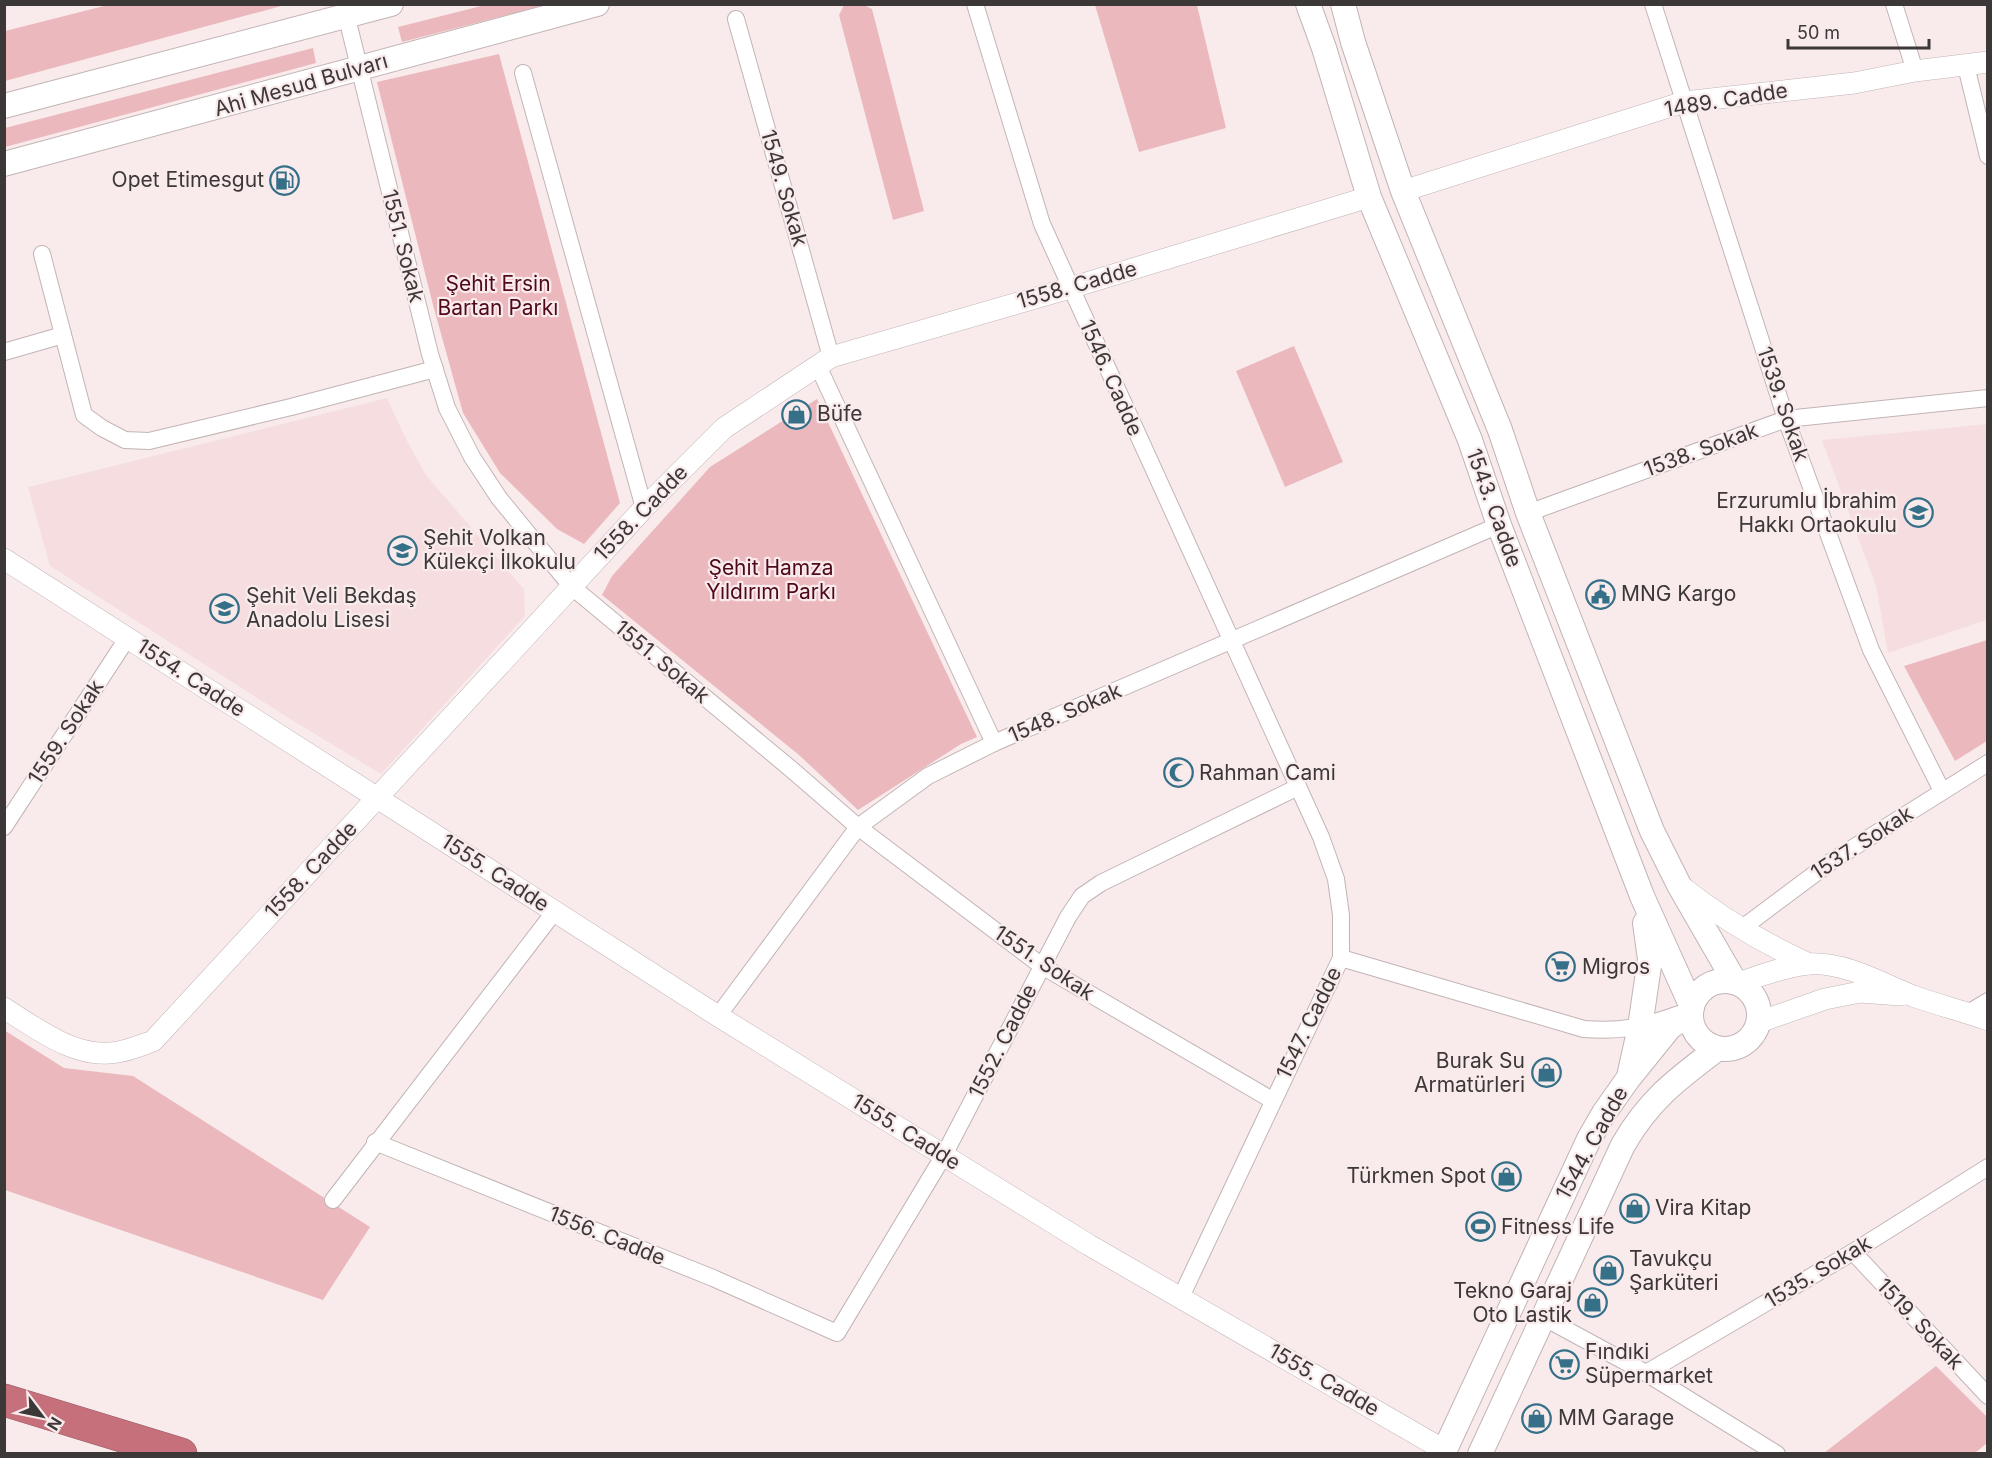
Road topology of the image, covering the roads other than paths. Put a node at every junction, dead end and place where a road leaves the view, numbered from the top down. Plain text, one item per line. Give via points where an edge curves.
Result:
1 (391, 4) edge
2 (597, 4) edge
3 (975, 4) edge
4 (1308, 4) edge
5 (1343, 4) edge
6 (1653, 4) edge
7 (1894, 4) edge
8 (345, 10) edge
9 (736, 19) dead end
10 (1988, 62) edge
11 (1966, 66) junction
12 (359, 68) junction
13 (1915, 71) junction
14 (523, 73) dead end
15 (1684, 102) junction
16 (4, 106) edge
17 (1988, 156) edge
18 (4, 164) edge
19 (1403, 190) junction
20 (1369, 198) junction
21 (42, 254) dead end
22 (1070, 288) junction
23 (63, 335) junction
24 (4, 352) edge
25 (825, 361) junction
26 (435, 369) junction
27 (1988, 398) edge
28 (1786, 418) junction
29 (644, 508) junction
30 (1528, 513) junction
31 (1499, 525) junction
32 (4, 559) edge
33 (571, 586) junction
34 (128, 637) junction
35 (1232, 642) junction
36 (994, 743) junction
37 (1988, 763) edge
38 (1298, 787) junction
39 (1942, 791) junction
40 (378, 798) junction
41 (4, 827) edge
42 (858, 827) junction
43 (1678, 885) junction
44 (1642, 896) junction
45 (555, 911) junction
46 (1741, 929) junction
47 (1341, 958) junction
48 (1809, 964) junction
49 (1042, 966) junction
50 (1737, 983) junction
51 (1914, 996) junction
52 (1988, 1001) edge
53 (4, 1008) edge
54 (1691, 1010) junction
55 (718, 1016) junction
56 (1978, 1016) edge
57 (1759, 1022) junction
58 (1640, 1028) junction
59 (1717, 1049) junction
60 (1629, 1079) junction
61 (1272, 1100) junction
62 (375, 1142) junction
63 (944, 1155) junction
64 (1988, 1167) edge
65 (333, 1200) dead end
66 (1853, 1251) junction
67 (1181, 1297) junction
68 (1543, 1317) junction
69 (837, 1332) joint
70 (1646, 1373) junction
71 (1988, 1396) edge
72 (4, 1400) edge
73 (1443, 1452) edge
74 (181, 1454) edge
75 (1480, 1454) edge
76 (1777, 1454) edge

1 - 8 main road
2 - 12 main road, Ahi Mesud Bulvarı
3 - 22 street, 1546. Cadde via 1042,224
4 - 20 main road, 1543. Cadde
5 - 19 main road, 1543. Cadde
6 - 15 street, 1539. Sokak
7 - 13 street
8 - 12 street, 1551. Sokak
8 - 16 main road
9 - 25 street, 1549. Sokak
10 - 11 street, 1489. Cadde
11 - 13 street, 1489. Cadde
11 - 17 street
12 - 18 main road, Ahi Mesud Bulvarı
12 - 26 street, 1551. Sokak
13 - 15 street, 1489. Cadde via 1854,83
14 - 29 street
15 - 19 street, 1489. Cadde
15 - 28 street, 1539. Sokak
19 - 30 main road, 1543. Cadde via 1500,430
20 - 22 street, 1558. Cadde
20 - 31 main road, 1543. Cadde via 1470,440
21 - 23 street
22 - 25 street, 1558. Cadde
22 - 35 street, 1546. Cadde
23 - 24 street
23 - 26 street via 84,415 125,440 149,441
25 - 29 street, 1558. Cadde via 723,428
25 - 36 street, 1549. Sokak
26 - 33 street, 1551. Sokak via 447,408 472,457 499,498
27 - 28 street, 1538. Sokak
28 - 30 street, 1538. Sokak
28 - 39 street, 1539. Sokak via 1871,650
29 - 33 street, 1558. Cadde
30 - 43 main road, 1543. Cadde via 1652,831
31 - 35 street, 1548. Sokak
31 - 44 main road, 1543. Cadde
32 - 34 street, 1554. Cadde
33 - 40 street, 1558. Cadde
33 - 42 street, 1551. Sokak
34 - 40 street, 1554. Cadde
34 - 41 street, 1559. Sokak
35 - 36 street, 1548. Sokak
35 - 38 street, 1547. Cadde
36 - 42 street, 1548. Sokak via 928,776
37 - 39 street, 1537. Sokak
38 - 47 street, 1547. Cadde via 1336,879
38 - 49 street, 1552. Cadde via 1101,883 1082,896
39 - 46 street, 1537. Sokak via 1832,861
40 - 45 street, 1555. Cadde
40 - 53 street, 1558. Cadde via 153,1041 117,1053 78,1051
42 - 49 street, 1551. Sokak
42 - 55 street, 1548. Sokak
43 - 46 street
43 - 50 main road, 1543. Cadde
44 - 54 main road, 1543. Cadde
44 - 58 main road via 1650,959
45 - 55 street, 1555. Cadde
45 - 62 street
46 - 48 street
47 - 58 street via 1584,1029 1611,1032
47 - 61 street, 1547. Cadde
48 - 50 street
48 - 51 street via 1839,967
49 - 61 street, 1551. Sokak
49 - 63 street, 1552. Cadde
50 - 54 main road via 1724,981 1703,988
50 - 57 main road via 1753,995 1760,1012
51 - 56 street
51 - 57 street via 1860,992 1825,999
52 - 56 street
54 - 58 street
54 - 59 main road via 1691,1023 1700,1040
54 - 60 main road, 1544. Cadde via 1670,1027
55 - 63 street, 1555. Cadde
57 - 59 main road via 1748,1041 1739,1047
58 - 60 main road
59 - 68 main road, 1544. Cadde via 1655,1099 1637,1120
60 - 73 main road, 1544. Cadde via 1589,1139
61 - 67 street, 1547. Cadde
62 - 65 street
62 - 69 street, 1556. Cadde
63 - 67 street, 1555. Cadde
63 - 69 street, 1552. Cadde
64 - 66 street, 1535. Sokak
66 - 70 street, 1535. Sokak
66 - 71 street, 1519. Sokak
67 - 73 street, 1555. Cadde
68 - 70 street
68 - 75 main road, 1544. Cadde
70 - 76 street
72 - 74 highway

